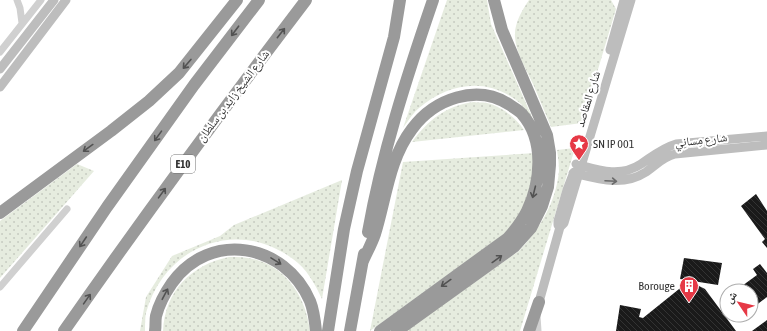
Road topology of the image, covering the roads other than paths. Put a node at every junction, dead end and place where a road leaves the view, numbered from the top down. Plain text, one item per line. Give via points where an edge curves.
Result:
1 (17, 0) edge
2 (41, 0) edge
3 (54, 0) edge
4 (66, 0) edge
5 (237, 0) edge
6 (259, 0) edge
7 (306, 0) edge
8 (400, 0) edge
9 (433, 0) edge
10 (494, 0) edge
11 (624, 0) edge
12 (631, 0) edge
13 (22, 22) junction
14 (0, 52) edge
15 (0, 69) edge
16 (0, 88) edge
17 (600, 93) junction
18 (537, 126) junction
19 (767, 136) edge
20 (767, 145) edge
21 (544, 153) junction
22 (577, 169) junction
23 (385, 173) junction
24 (67, 209) dead end
25 (0, 212) edge
26 (0, 287) edge
27 (357, 292) junction
28 (539, 302) junction
29 (322, 328) edge
30 (23, 331) edge
31 (64, 331) edge
32 (155, 331) edge
33 (350, 331) edge
34 (358, 331) edge
35 (380, 331) edge
36 (397, 331) edge
37 (529, 331) edge
38 (538, 331) edge

1 - 13 street
2 - 13 street
3 - 15 street
4 - 16 street
5 -> 25 highway via 179,73 149,101 111,132
6 -> 30 highway via 194,85 107,207
31 -> 7 highway, شارع الشيخ زايد بن سلطان / E10 via 232,97
8 - 29 highway via 394,37 357,171
9 - 23 highway via 392,128
10 - 18 highway via 502,30
11 - 17 street, شارع المقاصد
12 - 17 street, شارع المقاصد
13 - 14 street
17 - 22 street, شارع المقاصد
18 - 21 highway via 535,139
18 - 23 highway via 506,102 490,95 458,96 441,103 412,128
19 - 22 street, شارع مِسانِي via 676,144 624,172
22 -> 20 street, شارع مِسانِي via 608,181 622,181 642,174 660,160 675,154
21 -> 35 highway via 538,166 527,212 508,238
36 -> 21 highway via 514,247 531,228 548,187 550,165
22 - 28 street, شارع المقاصد via 567,190 558,221 560,227
23 - 27 highway
24 - 26 street
27 - 33 highway
27 - 34 highway
28 - 37 highway
28 - 38 street
32 -> 29 highway via 156,316 161,303 178,276 202,258 228,249 259,252 287,268 297,279

